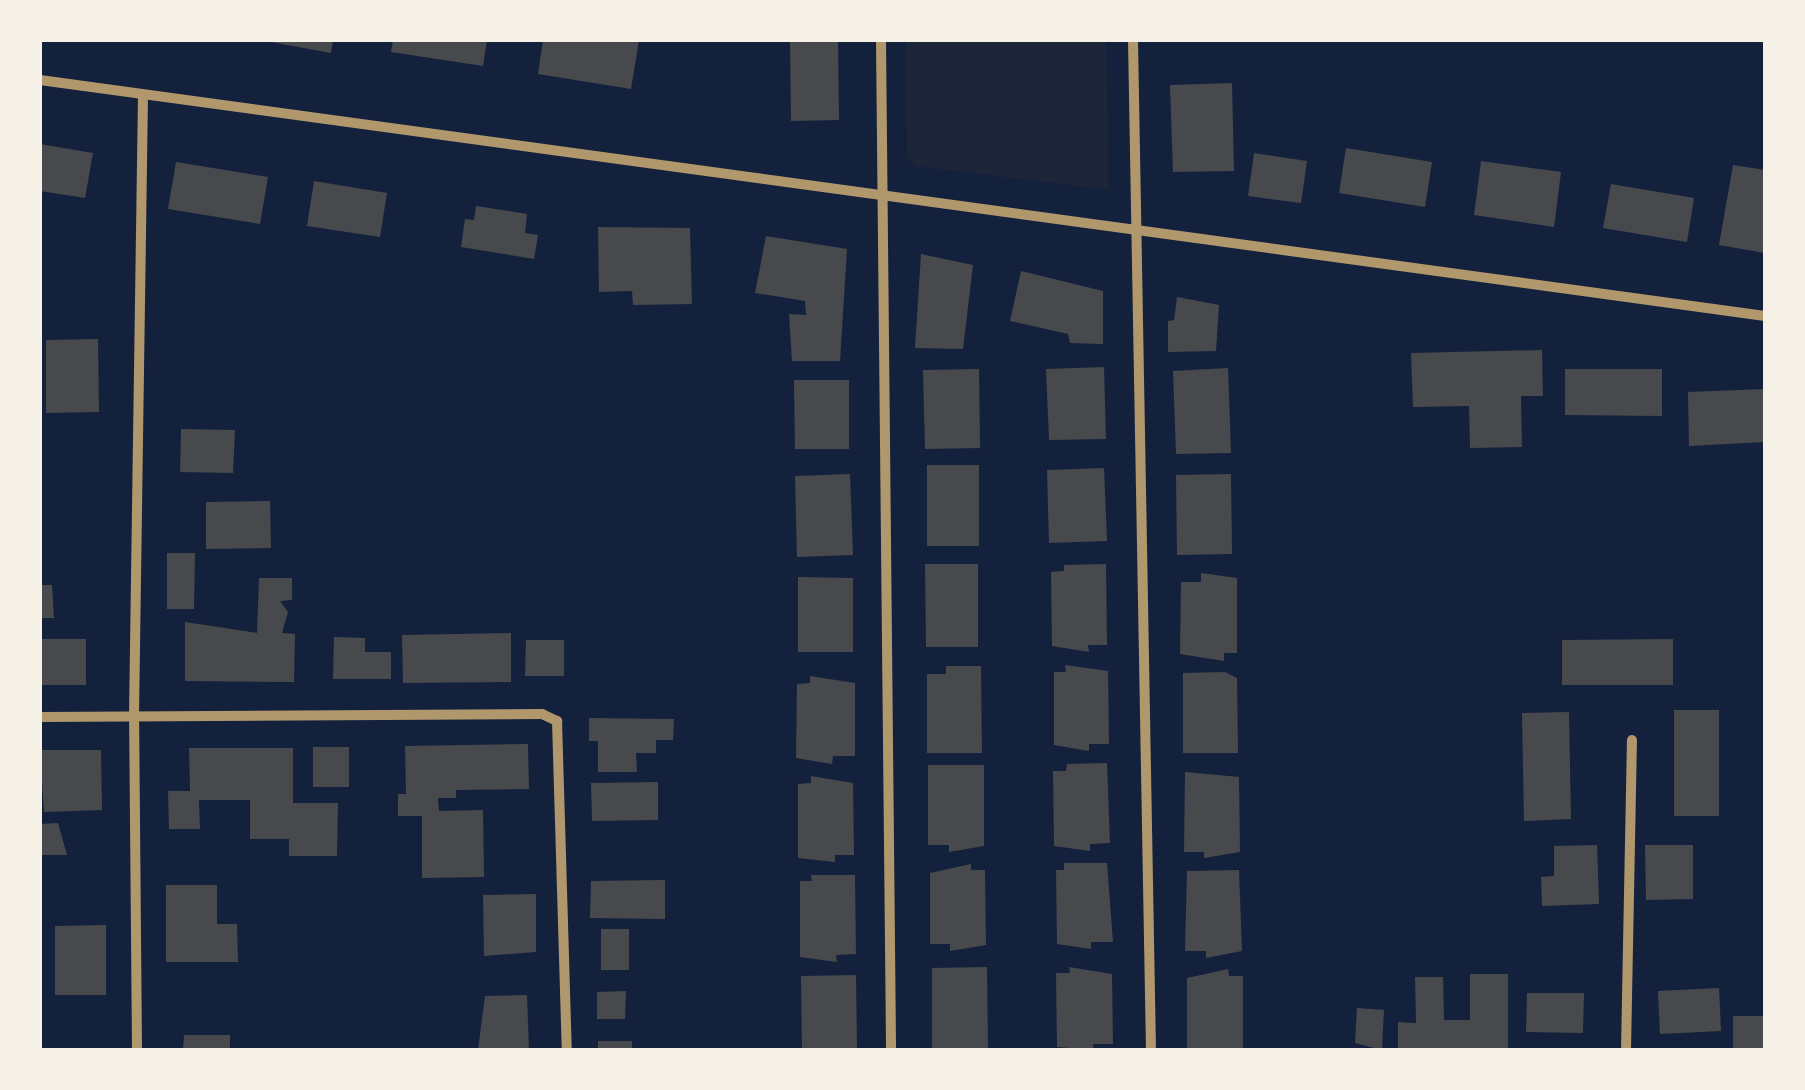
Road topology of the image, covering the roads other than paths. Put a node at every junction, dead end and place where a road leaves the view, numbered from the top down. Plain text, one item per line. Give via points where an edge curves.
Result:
1 (880, 40) edge
2 (1132, 40) edge
3 (40, 80) edge
4 (142, 95) junction
5 (883, 196) junction
6 (1136, 230) junction
7 (1765, 316) edge
8 (134, 716) junction
9 (40, 717) edge
10 (1632, 740) dead end
11 (137, 1050) edge
12 (567, 1050) edge
13 (891, 1050) edge
14 (1151, 1050) edge
15 (1626, 1050) edge

1 - 5 street
2 - 6 street
3 - 4 street
4 - 5 street
4 - 8 street
5 - 6 street
5 - 13 street
6 - 7 street
6 - 14 street
8 - 9 street
8 - 11 street
8 - 12 street via 542,714 557,721
10 - 15 street

